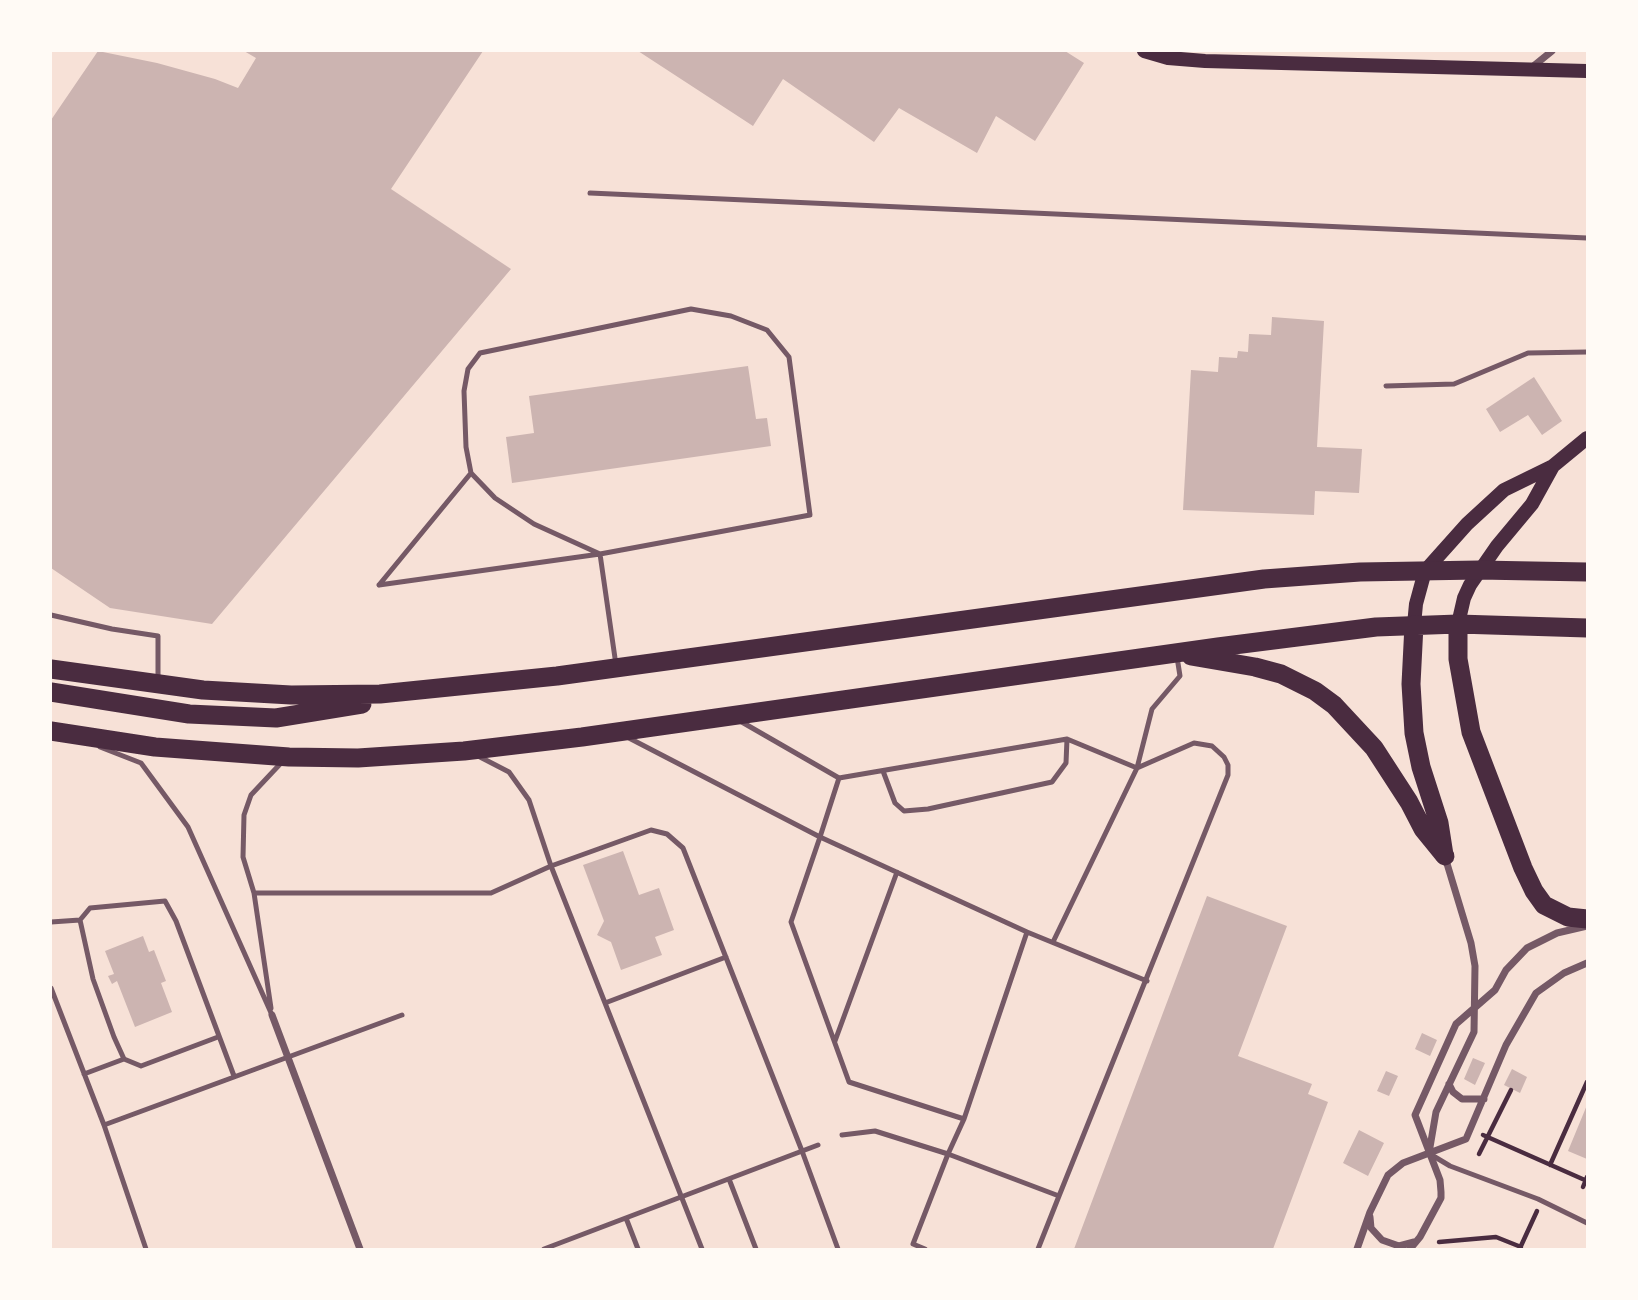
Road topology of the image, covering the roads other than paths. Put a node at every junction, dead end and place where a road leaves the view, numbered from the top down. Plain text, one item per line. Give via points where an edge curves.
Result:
1 (1144, 51) edge
2 (1552, 51) edge
3 (1255, 57) edge
4 (1529, 69) junction
5 (1587, 71) edge
6 (590, 193) dead end
7 (1587, 238) edge
8 (1587, 352) edge
9 (1386, 386) dead end
10 (1586, 441) edge
11 (1553, 466) junction
12 (471, 473) junction
13 (600, 554) junction
14 (1479, 570) junction
15 (1425, 571) junction
16 (1587, 572) edge
17 (51, 615) edge
18 (1458, 624) junction
19 (1414, 625) junction
20 (1587, 628) edge
21 (1176, 654) junction
22 (617, 668) junction
23 (51, 669) edge
24 (158, 685) junction
25 (425, 691) junction
26 (51, 692) edge
27 (731, 716) junction
28 (618, 732) junction
29 (59, 733) edge
30 (1067, 739) junction
31 (464, 751) junction
32 (289, 757) junction
33 (1137, 768) junction
34 (883, 771) junction
35 (839, 778) junction
36 (820, 837) junction
37 (1445, 856) junction
38 (551, 866) junction
39 (897, 872) junction
40 (254, 894) junction
41 (1587, 919) edge
42 (80, 920) junction
43 (51, 922) edge
44 (1587, 926) edge
45 (1027, 932) junction
46 (1053, 942) junction
47 (726, 957) junction
48 (1587, 963) edge
49 (1147, 981) junction
50 (51, 988) edge
51 (605, 1003) junction
52 (1474, 1009) junction
53 (272, 1015) junction
54 (402, 1015) dead end
55 (218, 1037) junction
56 (835, 1041) junction
57 (288, 1056) junction
58 (124, 1059) junction
59 (84, 1074) junction
60 (234, 1076) junction
61 (1449, 1084) junction
62 (1483, 1099) junction
63 (964, 1119) junction
64 (104, 1125) junction
65 (842, 1135) dead end
66 (818, 1145) dead end
67 (802, 1150) junction
68 (948, 1154) junction
69 (1429, 1154) junction
70 (729, 1179) junction
71 (1059, 1196) junction
72 (681, 1197) junction
73 (1370, 1212) junction
74 (626, 1218) junction
75 (1587, 1223) edge
76 (1420, 1237) junction
77 (146, 1249) edge
78 (360, 1249) edge
79 (544, 1249) edge
80 (638, 1249) edge
81 (702, 1249) edge
82 (757, 1249) edge
83 (838, 1249) edge
84 (925, 1249) edge
85 (1038, 1249) edge
86 (1357, 1249) edge
87 (1410, 1249) edge

1 - 3 main road via 1168,58
2 - 4 street
3 - 4 main road
4 - 5 main road
6 - 7 lane
8 - 9 lane via 1528,353 1454,384
10 - 11 main road
11 - 14 main road via 1532,504
11 - 15 main road via 1504,490
12 - 13 lane via 495,498 534,524
12 - 13 lane via 379,585
12 - 13 lane via 464,391 468,369 480,353 691,309 731,316 767,330 789,357 810,516
13 - 22 lane
14 - 15 highway
14 - 16 highway
14 - 18 main road via 1464,598
15 - 19 main road
15 - 22 highway via 1264,579
17 - 24 lane via 158,636
18 - 19 highway
18 - 20 highway
18 - 41 highway via 1458,659 1471,732 1523,868 1544,905 1567,917
19 - 21 highway
19 - 37 highway via 1411,684 1415,733
21 - 27 highway
21 - 33 lane via 1180,676 1152,709
21 - 37 highway via 1281,674 1334,705 1374,748 1423,829
22 - 25 highway
23 - 24 highway
24 - 25 highway via 291,695
25 - 26 highway via 276,718 189,714
27 - 28 highway
27 - 35 lane
28 - 31 highway
28 - 36 lane
29 - 32 highway via 155,747
29 - 53 lane via 141,763 188,827
30 - 33 lane
30 - 34 lane
30 - 34 lane via 1066,763 1052,782 928,809 904,811 895,803
31 - 32 highway
31 - 38 lane via 509,772 520,786
32 - 40 lane via 251,795 244,815 243,856
33 - 46 lane
33 - 49 lane via 1194,743 1219,750 1228,765 1228,775
34 - 35 lane
35 - 36 lane
36 - 39 lane
36 - 56 lane via 791,922
37 - 52 street via 1471,943
38 - 40 lane via 491,893
38 - 47 lane via 651,830 667,834 683,848
38 - 51 lane
39 - 45 lane
39 - 56 lane
40 - 53 lane
42 - 43 lane
42 - 55 lane via 90,908 165,901
42 - 58 lane via 93,979
44 - 52 street via 1557,933 1527,948
45 - 46 lane
45 - 63 lane
46 - 49 lane
47 - 51 lane
47 - 67 lane
48 - 62 street via 1536,993 1506,1045
49 - 71 lane
50 - 59 lane
51 - 72 lane
52 - 61 street via 1474,1031
52 - 69 street via 1456,1024 1415,1115
53 - 57 street
54 - 57 lane
55 - 58 lane via 141,1066
55 - 60 lane
56 - 63 lane via 849,1082
57 - 60 lane
57 - 78 street
58 - 59 lane
59 - 64 lane
60 - 64 lane
61 - 62 street via 1462,1098
61 - 69 street via 1436,1112
62 - 69 street via 1466,1139
63 - 68 lane
64 - 77 lane
65 - 68 lane via 875,1131
66 - 67 lane
67 - 70 lane
67 - 83 lane
68 - 71 lane
68 - 84 lane via 913,1244
69 - 73 street via 1392,1170
69 - 75 lane
69 - 76 street via 1440,1180 1441,1198
70 - 72 lane
70 - 82 lane
71 - 85 lane
72 - 74 lane
72 - 81 lane
73 - 76 street via 1371,1228 1387,1242 1399,1246
73 - 86 street
74 - 79 lane
74 - 80 lane
76 - 87 street

